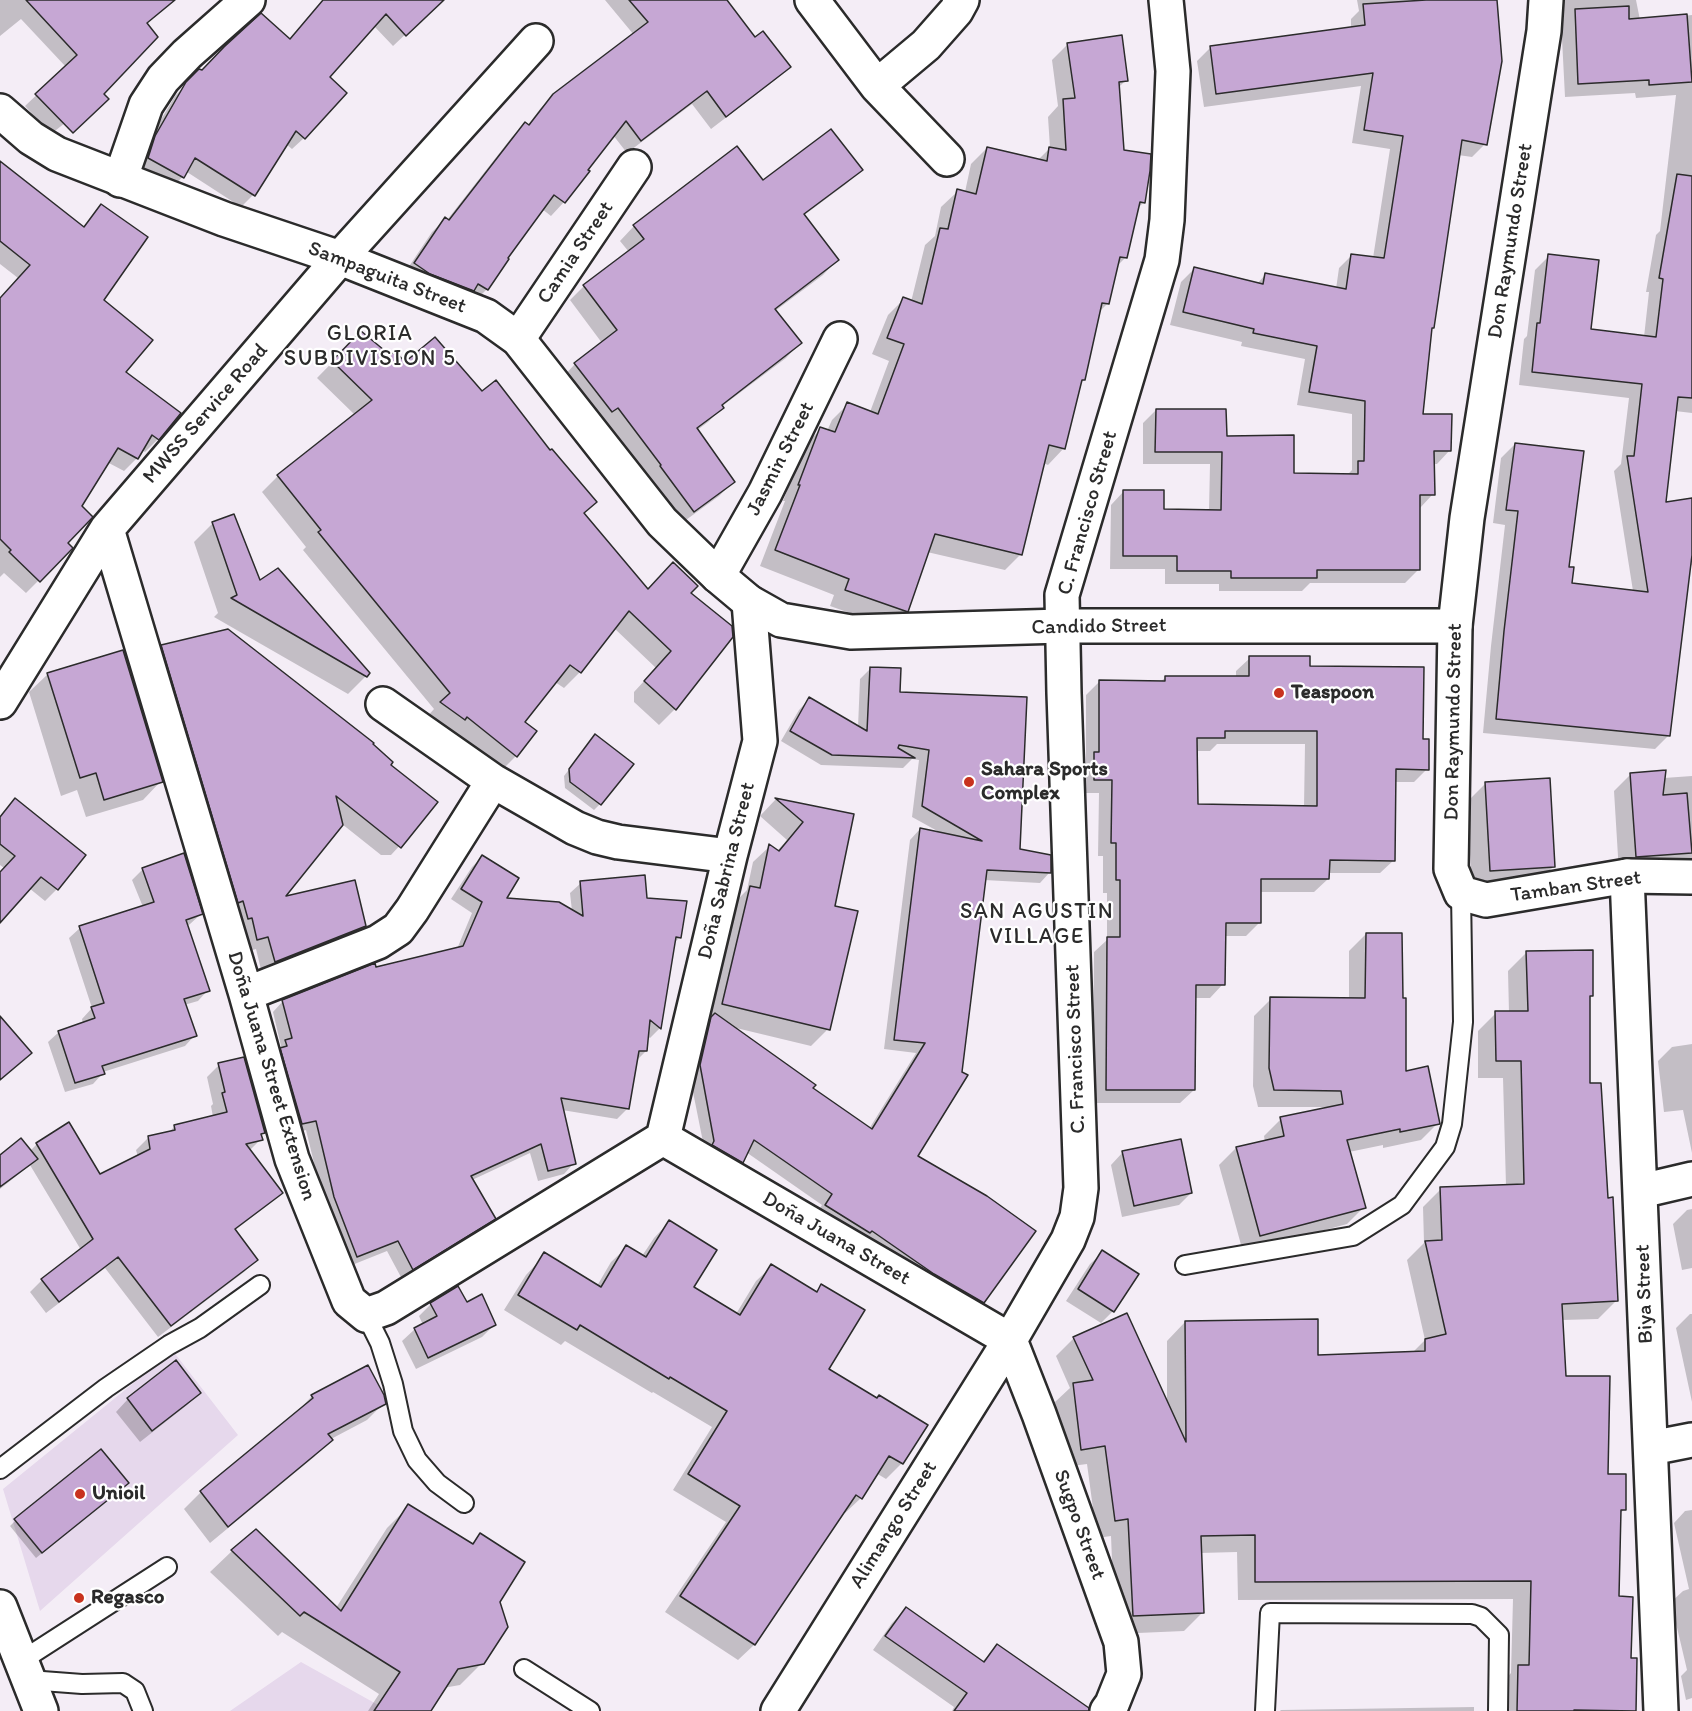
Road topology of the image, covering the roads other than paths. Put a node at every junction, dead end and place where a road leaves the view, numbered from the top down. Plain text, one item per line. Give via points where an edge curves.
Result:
1 (248, 0) edge
2 (812, 0) edge
3 (962, 0) edge
4 (1166, 0) edge
5 (1546, 0) edge
6 (536, 41) dead end
7 (877, 86) junction
8 (0, 111) edge
9 (947, 159) dead end
10 (634, 167) dead end
11 (120, 180) junction
12 (340, 258) junction
13 (518, 339) junction
14 (840, 339) dead end
15 (107, 529) junction
16 (718, 576) junction
17 (749, 602) junction
18 (1457, 612) junction
19 (1062, 626) junction
20 (0, 702) edge
21 (383, 704) dead end
22 (493, 781) junction
23 (730, 856) junction
24 (1627, 876) junction
25 (1692, 877) edge
26 (1461, 893) junction
27 (246, 994) junction
28 (663, 1138) junction
29 (1692, 1179) edge
30 (1641, 1191) junction
31 (1185, 1265) dead end
32 (260, 1285) dead end
33 (366, 1315) junction
34 (1010, 1340) junction
35 (1692, 1440) edge
36 (1651, 1448) junction
37 (0, 1469) edge
38 (464, 1503) dead end
39 (167, 1567) dead end
40 (0, 1607) edge
41 (524, 1669) dead end
42 (25, 1671) junction
43 (41, 1711) edge
44 (143, 1711) edge
45 (590, 1711) edge
46 (778, 1711) edge
47 (1107, 1711) edge
48 (1265, 1711) edge
49 (1498, 1711) edge
50 (1661, 1711) edge

1 - 11 street via 163,79 146,105
2 - 7 street
3 - 7 street via 926,45
4 - 19 street, C. Francisco Street via 1173,71 1162,260 1062,595
5 - 18 street, Don Raymundo Street via 1467,518
6 - 12 street, MWSS Service Road
7 - 9 street
8 - 11 street, Sampaguita Street via 57,154
10 - 13 street, Camia Street
11 - 12 street, Sampaguita Street
12 - 13 street, Sampaguita Street via 486,316
12 - 15 street, MWSS Service Road
13 - 16 street, Sampaguita Street via 662,522
14 - 16 street, Jasmin Street via 765,493
15 - 20 street, MWSS Service Road
15 - 27 street, Doña Juana Street Extension
16 - 17 street, Sampaguita Street
17 - 19 street, Candido Street via 781,620 851,632
17 - 23 street, Doña Sabrina Street via 760,741
18 - 19 street, Candido Street
18 - 26 street, Don Raymundo Street via 1451,868
19 - 34 street, C. Francisco Street via 1081,1188 1077,1217 1068,1240
21 - 22 street
22 - 23 street via 597,837
22 - 27 street via 398,929 378,942
23 - 28 street, Doña Sabrina Street
24 - 25 street, Tamban Street
24 - 26 street, Tamban Street via 1486,900
24 - 30 street, Biya Street
26 - 31 lane, Don Raymundo Street via 1463,1022 1452,1124 1445,1147 1402,1205 1353,1236
27 - 33 street, Doña Juana Street Extension via 292,1160 349,1301
28 - 33 street via 386,1308
28 - 34 street, Doña Juana Street
29 - 30 street
30 - 36 street, Biya Street
32 - 37 lane via 106,1388
33 - 38 lane via 384,1353 403,1431 417,1460 437,1483
34 - 46 street, Alimango Street
34 - 47 street, Sugpo Street via 1121,1642 1124,1674
35 - 36 street
36 - 50 street, Biya Street
39 - 42 lane
40 - 42 street
41 - 45 lane
42 - 43 street
42 - 44 lane via 82,1684 123,1683 135,1691
48 - 49 lane via 1270,1613 1282,1613 1481,1617 1499,1635

